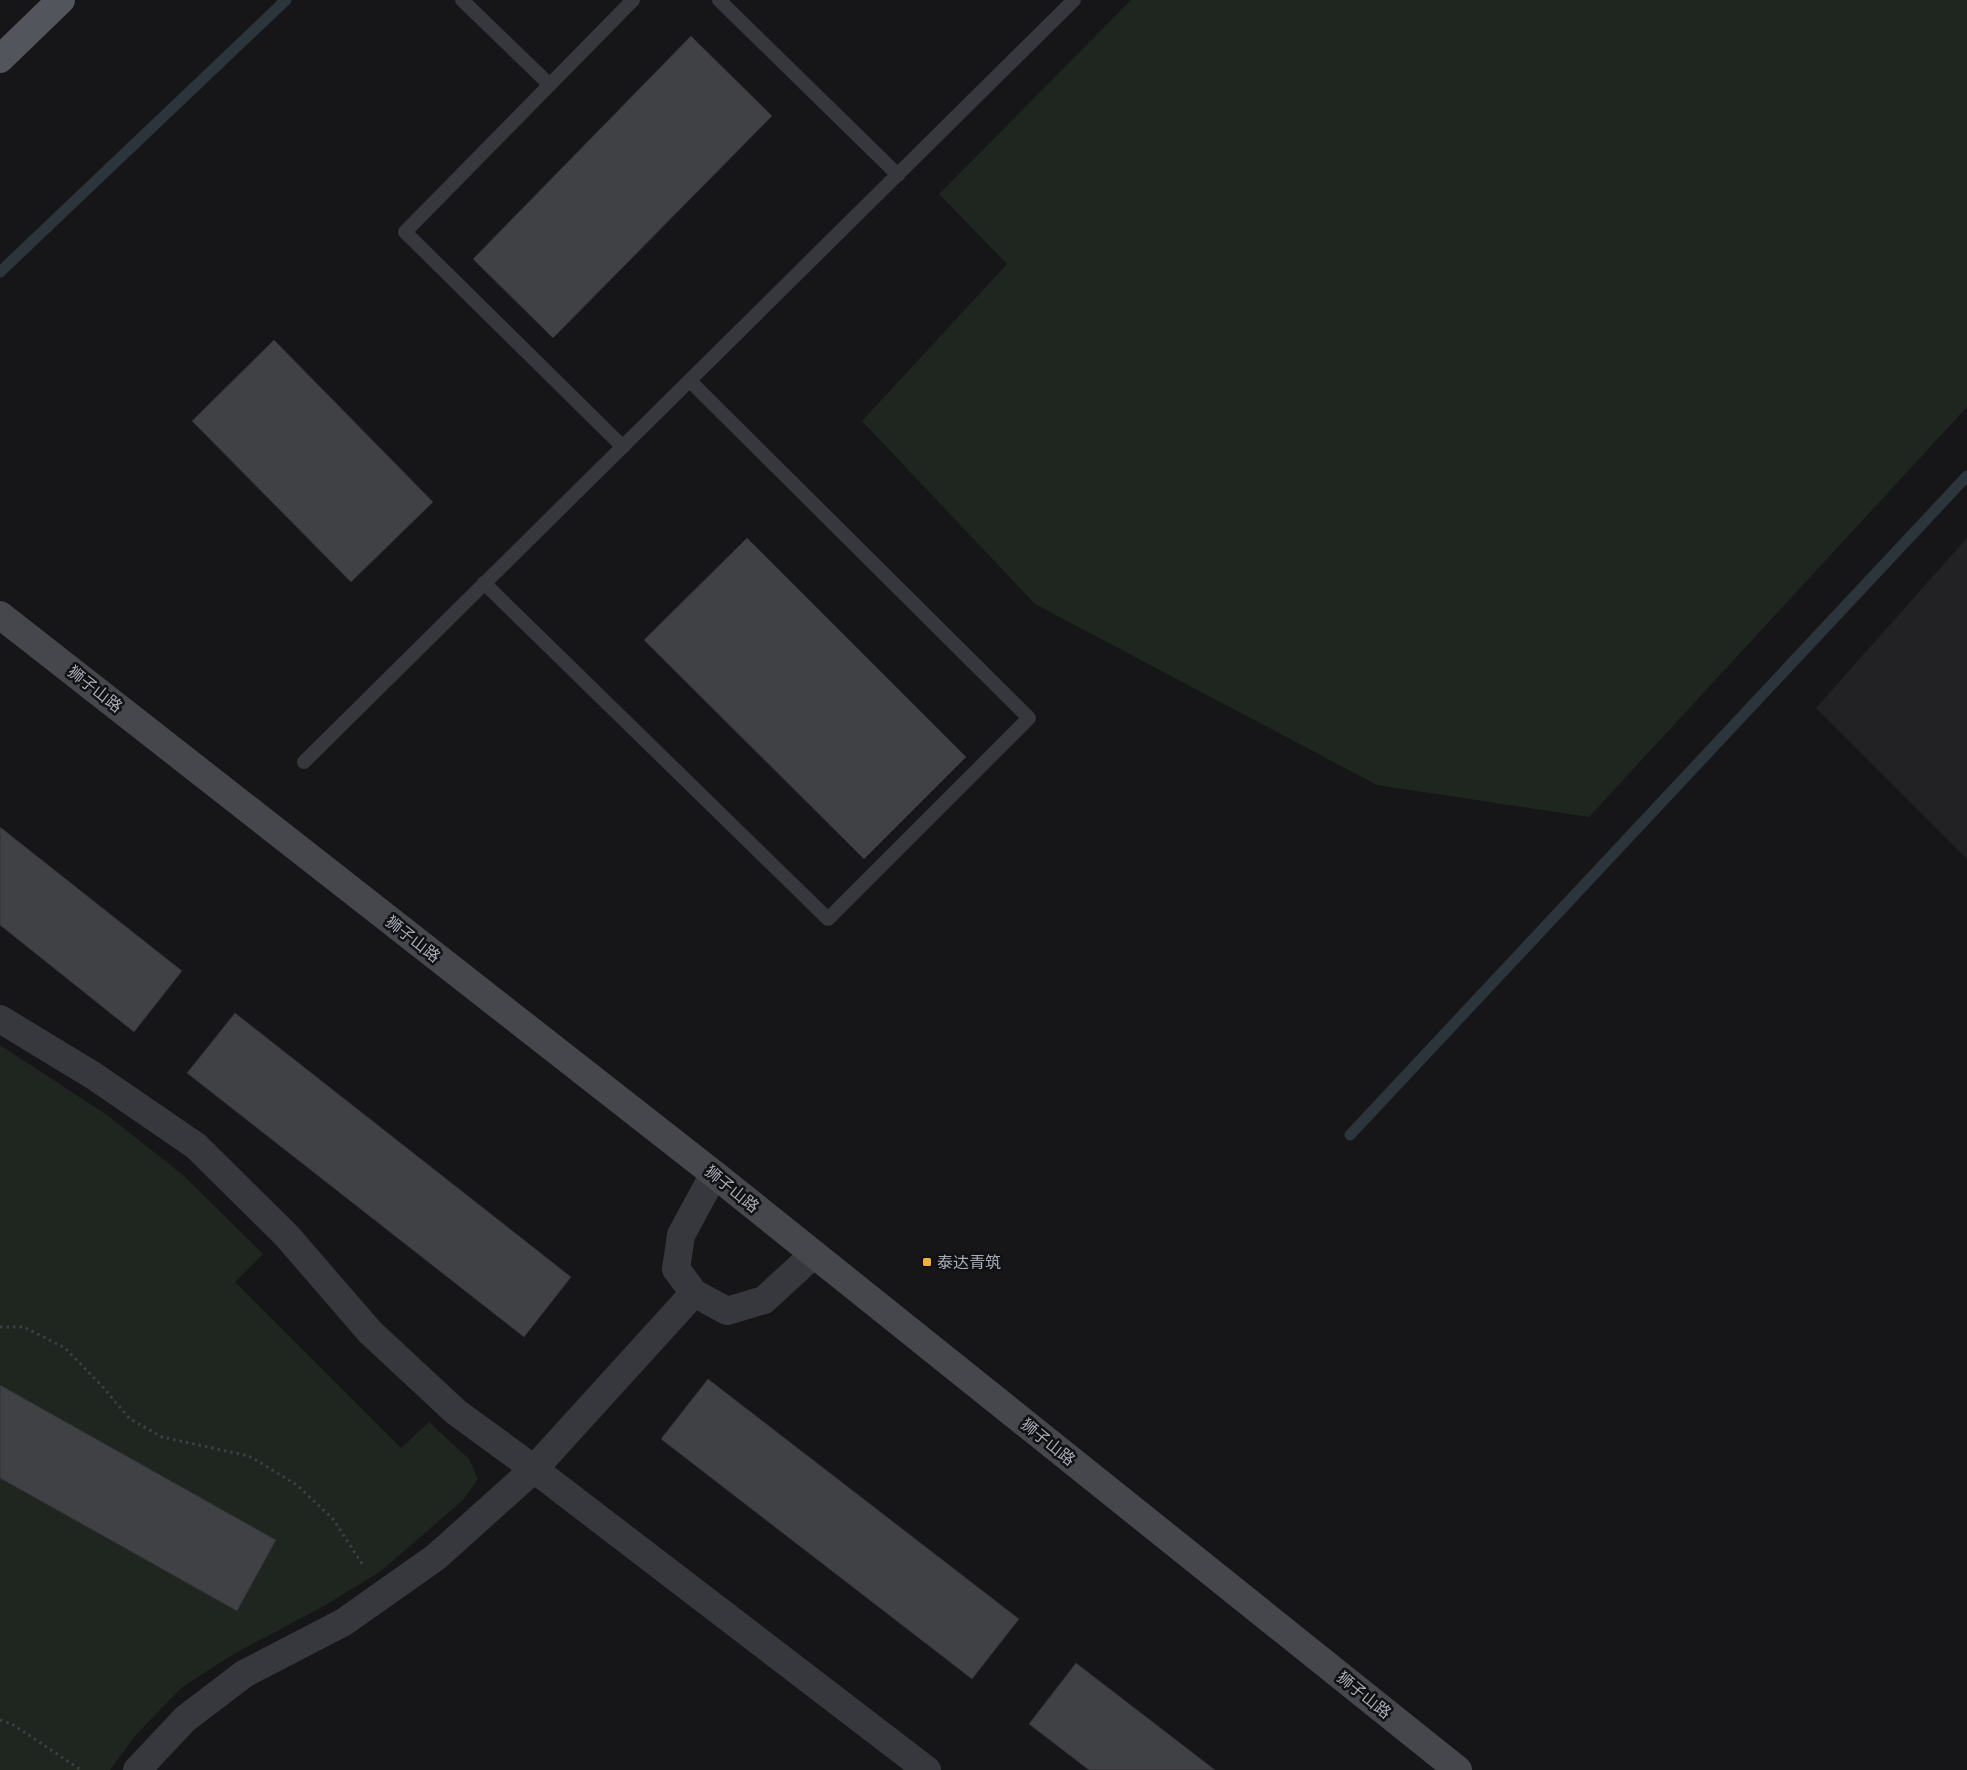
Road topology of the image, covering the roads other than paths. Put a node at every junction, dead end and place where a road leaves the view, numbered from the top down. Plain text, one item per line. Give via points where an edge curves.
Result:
1 (61, 0) edge
2 (462, 0) edge
3 (633, 0) edge
4 (719, 0) edge
5 (1074, 0) edge
6 (0, 59) edge
7 (550, 85) junction
8 (898, 175) junction
9 (690, 381) junction
10 (623, 447) junction
11 (484, 582) junction
12 (0, 615) edge
13 (304, 762) dead end
14 (0, 1019) edge
15 (714, 1174) junction
16 (814, 1254) junction
17 (694, 1293) junction
18 (534, 1469) junction
19 (138, 1770) edge
20 (927, 1770) edge
21 (1458, 1770) edge

1 - 6 main road
2 - 7 lane
3 - 7 lane
4 - 8 lane
5 - 8 lane
7 - 10 lane via 405,232
8 - 9 lane
9 - 10 lane
9 - 11 lane via 1029,718 828,919
10 - 11 lane
11 - 13 lane
12 - 15 street, 狮子山路
14 - 18 street via 94,1076 196,1146 287,1236 370,1332 456,1412
15 - 16 street, 狮子山路
15 - 17 street via 682,1235 676,1269
16 - 17 street via 764,1300 727,1311
16 - 21 street, 狮子山路
17 - 18 street
18 - 19 street via 436,1557 344,1622 244,1674 185,1719
18 - 20 street

